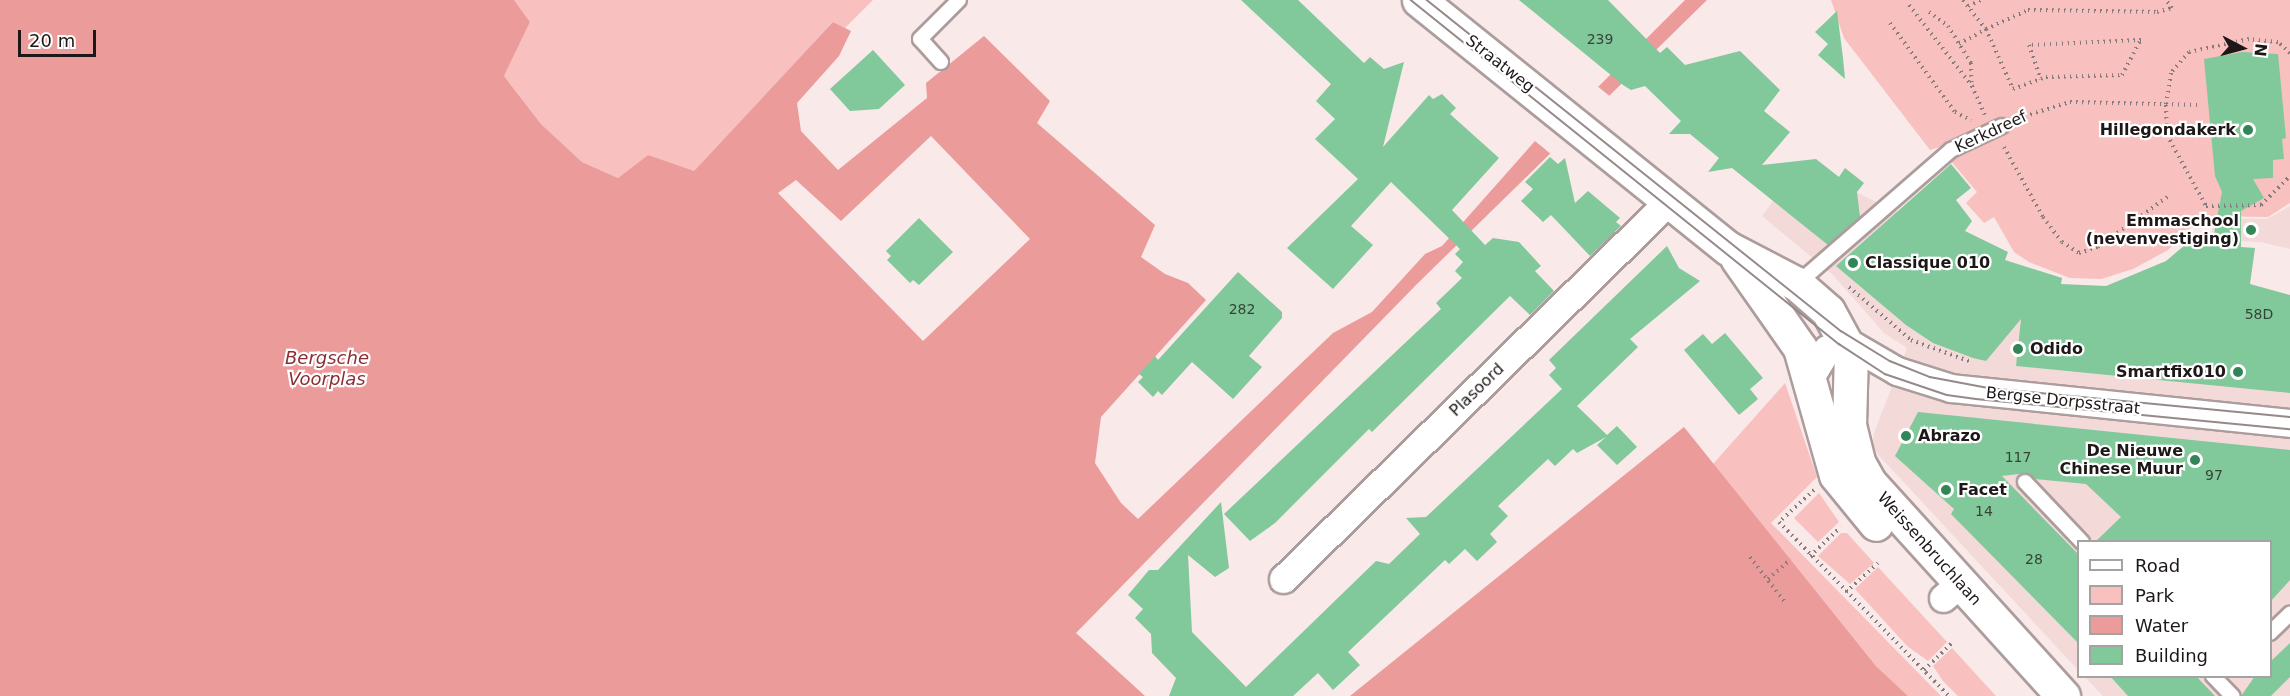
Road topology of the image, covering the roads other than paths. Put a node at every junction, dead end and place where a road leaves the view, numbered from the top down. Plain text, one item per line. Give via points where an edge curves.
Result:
1 (959, 0) edge
2 (1419, 0) edge
3 (941, 62) dead end
4 (1997, 128) road end
5 (1670, 200) junction
6 (1728, 248) junction
7 (1797, 284) junction
8 (1847, 342) junction
9 (1808, 381) junction
10 (2290, 423) edge
11 (2025, 482) dead end
12 (1868, 517) junction
13 (2080, 540) edge
14 (1282, 579) dead end
15 (1952, 591) junction
16 (2290, 614) edge
17 (2272, 632) edge
18 (2219, 678) edge
19 (2033, 696) edge
20 (2063, 696) edge
21 (2232, 696) edge

1 - 3 lane via 921,39
2 - 5 street, Straatweg
4 - 7 lane, Kerkdreef via 1951,150 1820,260
5 - 6 street
5 - 14 street, Plasoord
6 - 7 street
6 - 9 street via 1791,333
7 - 8 street via 1828,311
8 - 9 street via 1827,349
8 - 10 street, Bergse Dorpsstraat via 1918,380 1960,390
8 - 12 street, Weissenbruchlaan via 1853,363 1849,425 1853,447 1869,482
9 - 12 street, Weissenbruchlaan via 1836,475
11 - 13 lane
12 - 15 street, Weissenbruchlaan
15 - 19 street, Weissenbruchlaan
15 - 20 street, Weissenbruchlaan
16 - 17 lane
18 - 21 lane

